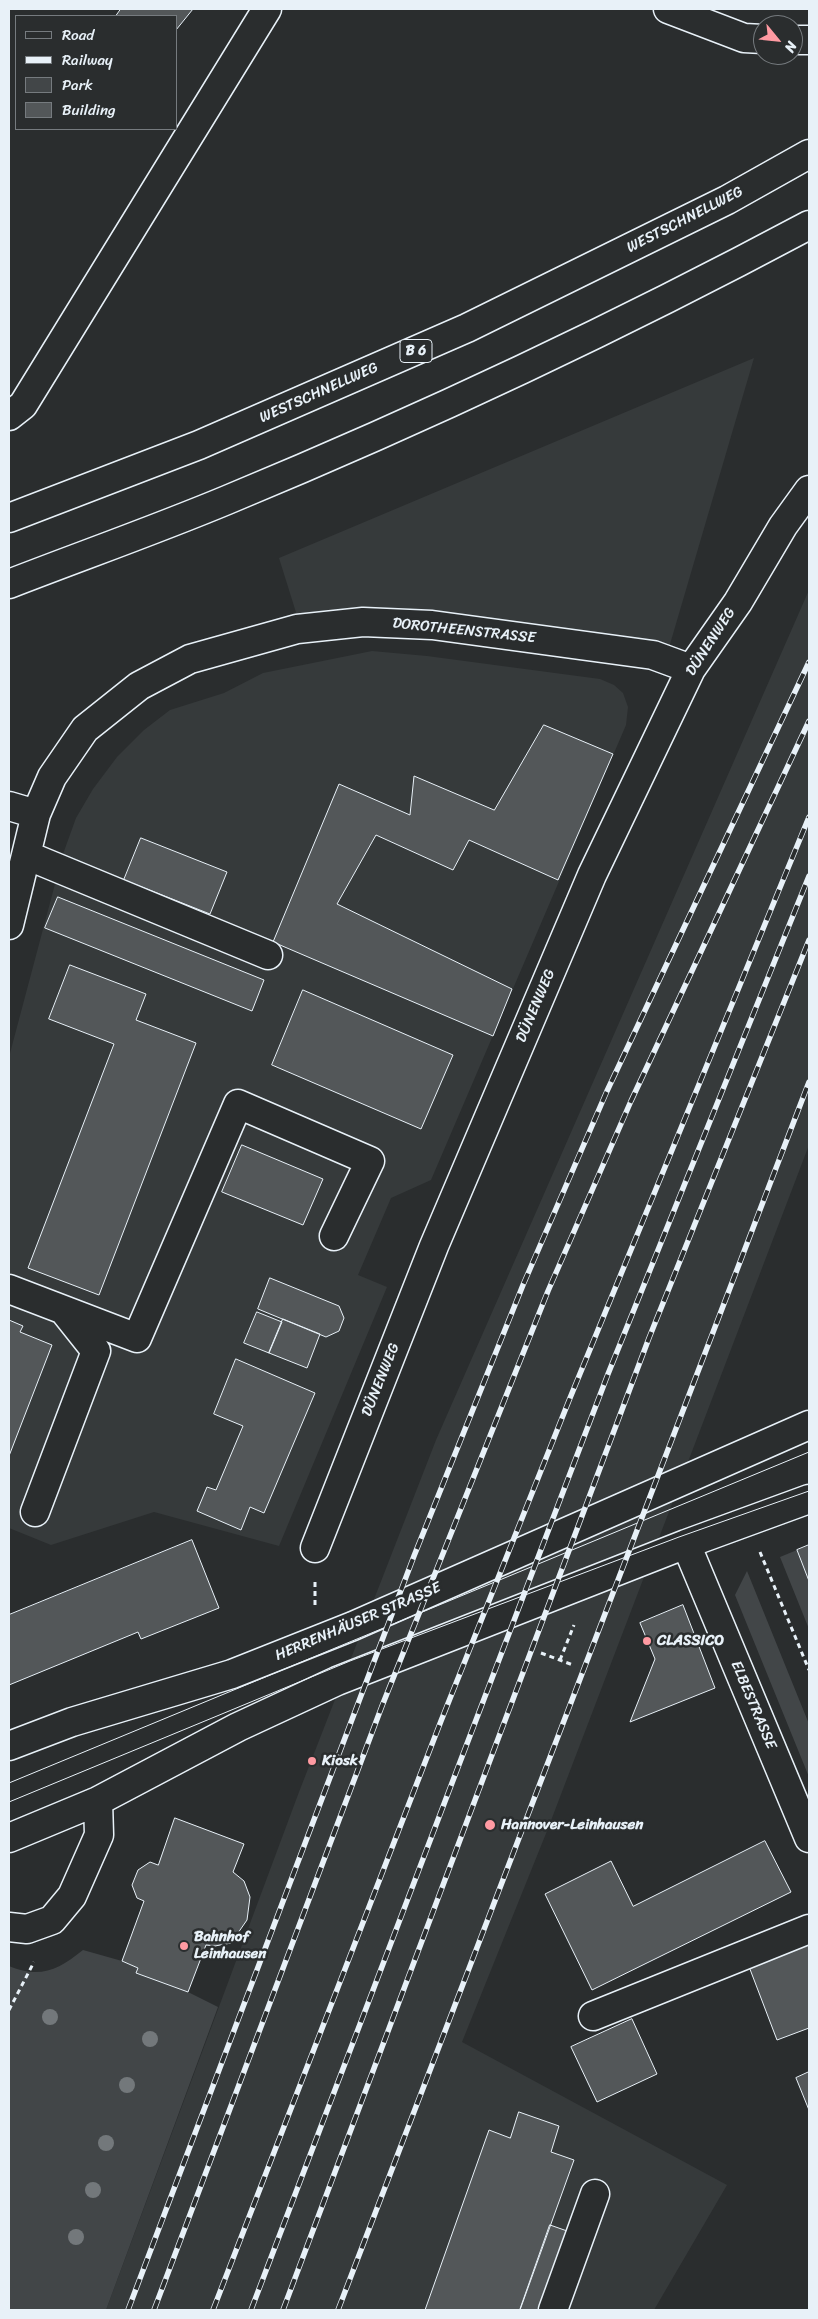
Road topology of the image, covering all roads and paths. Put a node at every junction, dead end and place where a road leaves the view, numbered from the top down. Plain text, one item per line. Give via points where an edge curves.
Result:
1 (267, 9) edge
2 (668, 9) edge
3 (753, 38) edge
4 (809, 154) edge
5 (809, 225) edge
6 (9, 416) edge
7 (809, 490) edge
8 (9, 518) edge
9 (9, 584) edge
10 (692, 669) junction
11 (9, 806) edge
12 (36, 814) junction
13 (26, 855) junction
14 (9, 925) edge
15 (268, 955) dead end
16 (334, 1236) dead end
17 (9, 1289) edge
18 (64, 1310) junction
19 (809, 1425) edge
20 (809, 1499) edge
21 (35, 1512) dead end
22 (686, 1544) junction
23 (758, 1546) dead end
24 (315, 1548) dead end
25 (577, 1618) dead end
26 (541, 1653) dead end
27 (560, 1660) junction
28 (573, 1665) dead end
29 (809, 1670) edge
30 (9, 1746) edge
31 (98, 1801) junction
32 (9, 1838) edge
33 (809, 1838) edge
34 (52, 1920) junction
35 (9, 1927) edge
36 (809, 1928) edge
37 (9, 2010) edge
38 (594, 2016) dead end
39 (595, 2194) dead end
40 (553, 2310) edge

1 - 6 main road via 24,405
2 - 3 main road via 744,38
4 - 8 main road, WESTSCHNELLWEG / B 6 via 727,200 468,328 199,445
5 - 9 main road via 494,384 227,500
7 - 10 main road, DÜNENWEG
10 - 12 main road, DOROTHEENSTRASSE via 653,655 432,625 363,622 297,628 190,659 139,686 85,729 52,777
10 - 24 main road, DÜNENWEG via 592,875 434,1246
11 - 12 main road
12 - 13 main road, DOROTHEENSTRASSE
13 - 14 main road, DOROTHEENSTRASSE
13 - 15 main road
16 - 18 main road via 370,1161 238,1104 137,1338
17 - 18 main road
18 - 21 main road via 96,1351
19 - 30 main road, HERRENHÄUSER STRASSE via 353,1626 232,1674 72,1722
20 - 22 main road
22 - 31 main road via 337,1681 238,1727
22 - 33 main road, ELBESTRASSE
23 - 29 path
25 - 27 path
26 - 27 path
27 - 28 path
31 - 32 main road
31 - 34 main road via 99,1835 72,1896
34 - 35 main road via 27,1929
34 - 37 path via 27,1979
36 - 38 main road
39 - 40 main road

